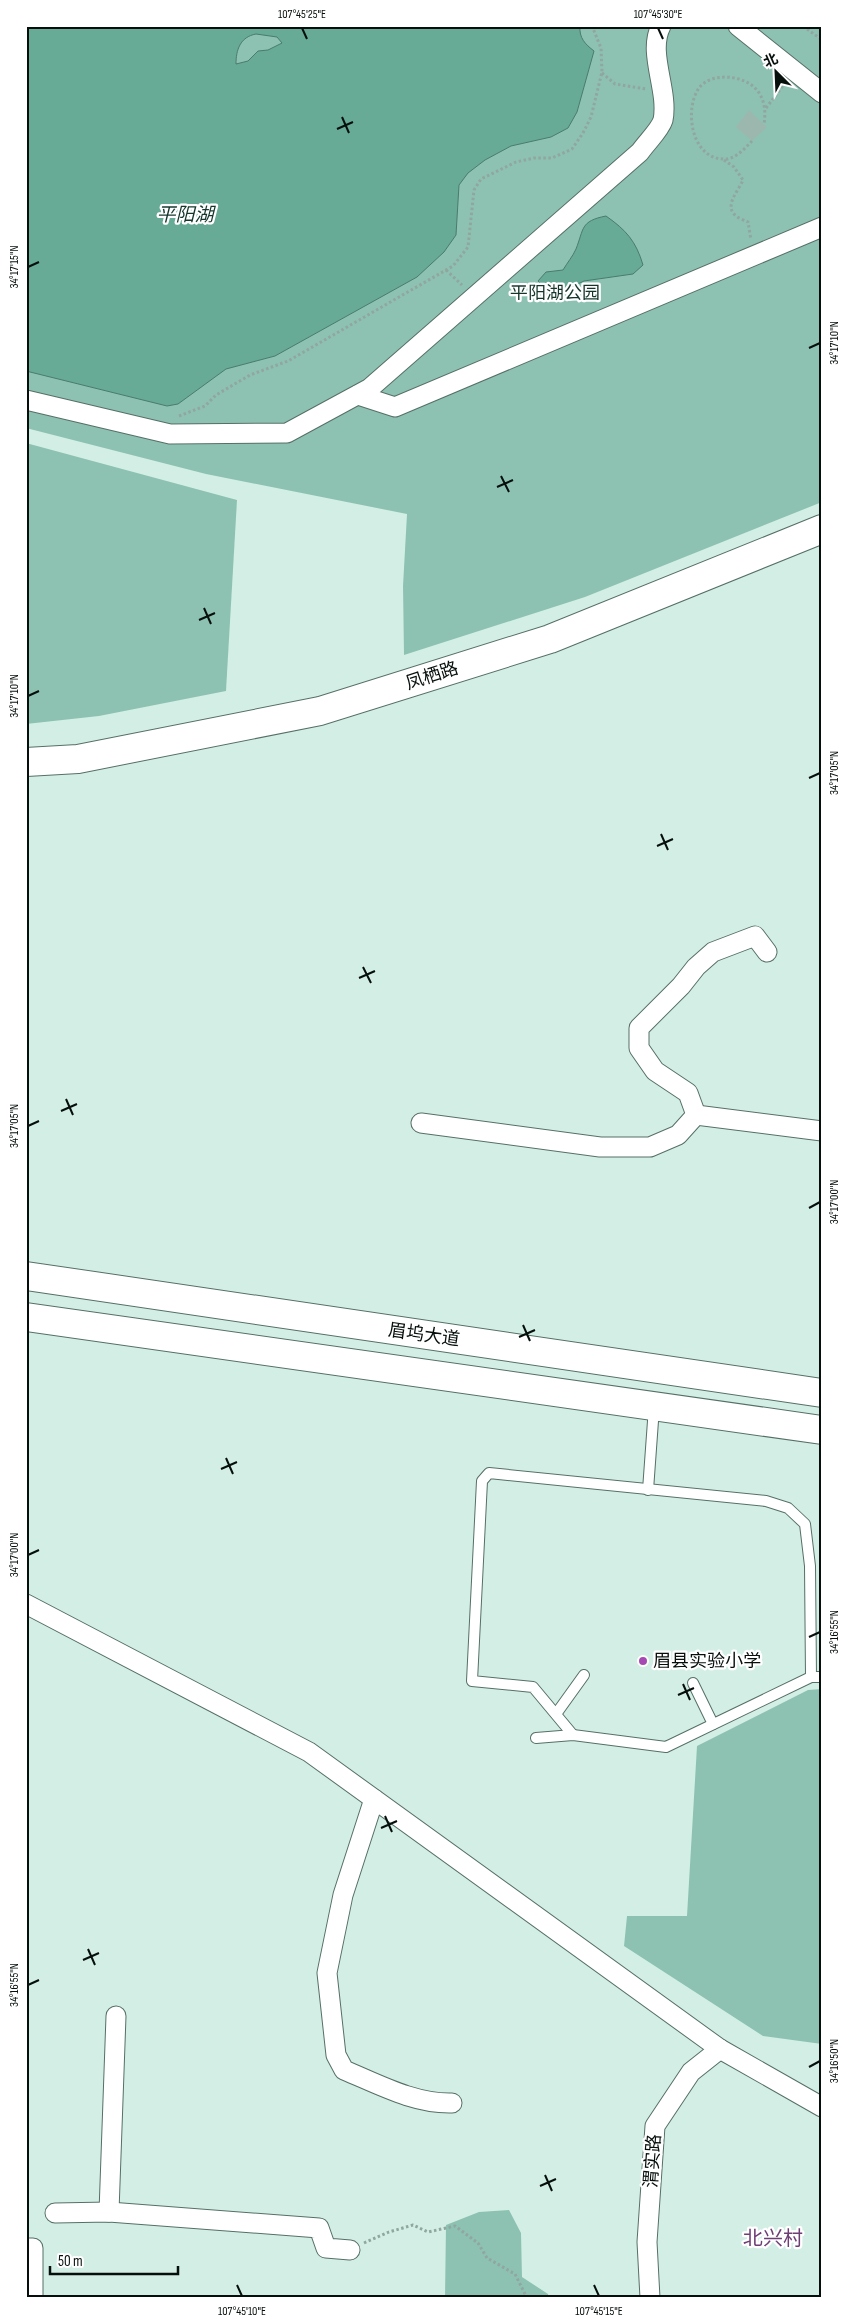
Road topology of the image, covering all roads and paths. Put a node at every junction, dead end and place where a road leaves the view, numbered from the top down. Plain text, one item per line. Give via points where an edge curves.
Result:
1 (592, 26) edge
2 (661, 26) edge
3 (738, 26) edge
4 (803, 26) edge
5 (822, 40) edge
6 (795, 71) junction
7 (602, 72) junction
8 (664, 92) junction
9 (822, 93) edge
10 (765, 108) junction
11 (764, 124) dead end
12 (752, 142) dead end
13 (723, 159) junction
14 (822, 227) edge
15 (755, 255) junction
16 (446, 270) junction
17 (475, 296) junction
18 (358, 395) junction
19 (26, 400) edge
20 (146, 428) junction
21 (822, 529) edge
22 (26, 762) edge
23 (767, 952) dead end
24 (696, 1115) junction
25 (421, 1123) dead end
26 (822, 1131) edge
27 (26, 1276) edge
28 (26, 1317) edge
29 (822, 1393) edge
30 (654, 1406) junction
31 (822, 1430) edge
32 (648, 1490) junction
33 (26, 1604) edge
34 (584, 1675) dead end
35 (811, 1677) junction
36 (822, 1677) edge
37 (693, 1682) dead end
38 (556, 1714) junction
39 (713, 1724) junction
40 (573, 1735) junction
41 (536, 1738) dead end
42 (374, 1799) junction
43 (116, 2016) dead end
44 (720, 2049) junction
45 (452, 2103) dead end
46 (822, 2107) edge
47 (108, 2212) junction
48 (55, 2213) dead end
49 (26, 2248) edge
50 (350, 2250) joint
51 (33, 2298) edge
52 (527, 2298) edge
53 (650, 2298) edge

1 - 7 path via 601,48
2 - 8 street via 657,58
3 - 6 street
4 - 5 path
6 - 9 street
6 - 10 path
7 - 8 path via 615,84
7 - 16 path via 591,117 572,149 552,158 516,162 481,179 474,190 468,247
8 - 17 street via 662,121 640,152
10 - 11 path
10 - 13 path via 756,89 744,80 712,79 701,86 693,98 693,133 709,155
12 - 13 path via 741,152
13 - 15 path via 743,180 730,208 734,215 748,222
14 - 15 street
15 - 18 street via 395,407
16 - 17 path
16 - 20 path via 288,360 216,395 205,406
17 - 18 street
18 - 20 street via 287,433 170,434
19 - 20 street
21 - 22 main road, 凤栖路 via 550,639 320,711 78,758
23 - 24 street via 755,936 713,952 639,1028 640,1048 656,1071 688,1093
24 - 25 street via 678,1135 650,1148 600,1148
24 - 26 street
27 - 29 main road, 眉坞大道
28 - 30 main road
30 - 31 main road
30 - 32 lane
32 - 35 lane via 766,1501 788,1508 805,1524 810,1566
32 - 38 lane via 490,1473 482,1481 472,1681 533,1687
33 - 42 street via 309,1752
34 - 38 lane
35 - 36 lane
35 - 39 lane
37 - 39 lane
38 - 40 lane
39 - 40 lane via 666,1747
40 - 41 lane
42 - 44 street
42 - 45 street via 343,1895 327,1972 336,2055 344,2070 410,2096
43 - 47 street
44 - 46 street
44 - 53 street, 渭实路 via 691,2072 655,2126 647,2242
47 - 48 street
47 - 50 street via 319,2228 326,2248
49 - 51 street via 33,2248
50 - 52 path via 413,2225 428,2232 455,2226 478,2243 487,2258 515,2274

